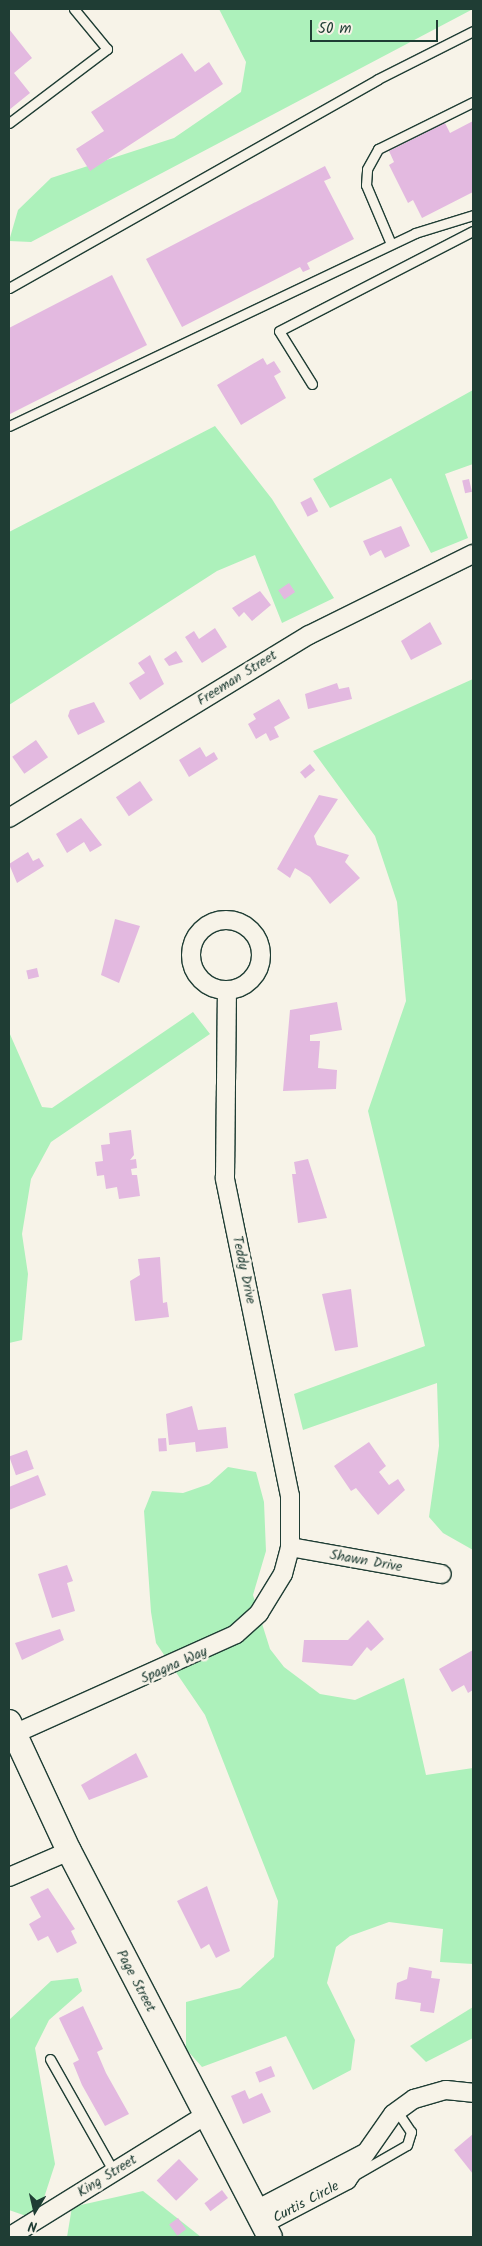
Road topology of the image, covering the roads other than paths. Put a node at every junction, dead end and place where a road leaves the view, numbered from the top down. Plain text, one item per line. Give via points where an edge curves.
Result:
1 (74, 9) edge
2 (473, 32) edge
3 (473, 102) edge
4 (9, 122) edge
5 (473, 215) edge
6 (473, 232) edge
7 (391, 244) junction
8 (9, 288) edge
9 (312, 384) dead end
10 (9, 426) edge
11 (473, 554) edge
12 (9, 818) edge
13 (227, 990) junction
14 (290, 1547) junction
15 (442, 1574) dead end
16 (11, 1728) edge
17 (69, 1852) junction
18 (9, 1877) edge
19 (50, 2059) dead end
20 (473, 2093) edge
21 (397, 2111) junction
22 (206, 2115) junction
23 (365, 2153) junction
24 (114, 2172) junction
25 (346, 2180) junction
26 (263, 2224) edge
27 (9, 2237) edge

1 - 4 lane via 106,49
2 - 8 lane via 378,79
3 - 7 lane via 378,149 367,169 366,185
5 - 7 lane
6 - 9 lane via 279,331
7 - 10 lane
11 - 12 street, Freeman Street via 309,634
13 - 13 street via 249,982 261,961 257,938 245,925 229,920 208,924 191,951 200,978
13 - 14 street, Teddy Drive via 225,1178 290,1496
14 - 15 street, Shawn Drive
14 - 16 street, Spagna Way via 273,1594 236,1634
16 - 17 main road, Page Street
17 - 18 street
17 - 22 main road, Page Street
19 - 24 lane
20 - 21 street, Curtis Circle via 435,2091
21 - 23 street, Curtis Circle
21 - 25 lane via 410,2130 407,2145
22 - 24 street, King Street
22 - 26 main road, Page Street
23 - 25 street, Curtis Circle
23 - 26 street, Curtis Circle
24 - 27 street, King Street
25 - 26 street, Curtis Circle

